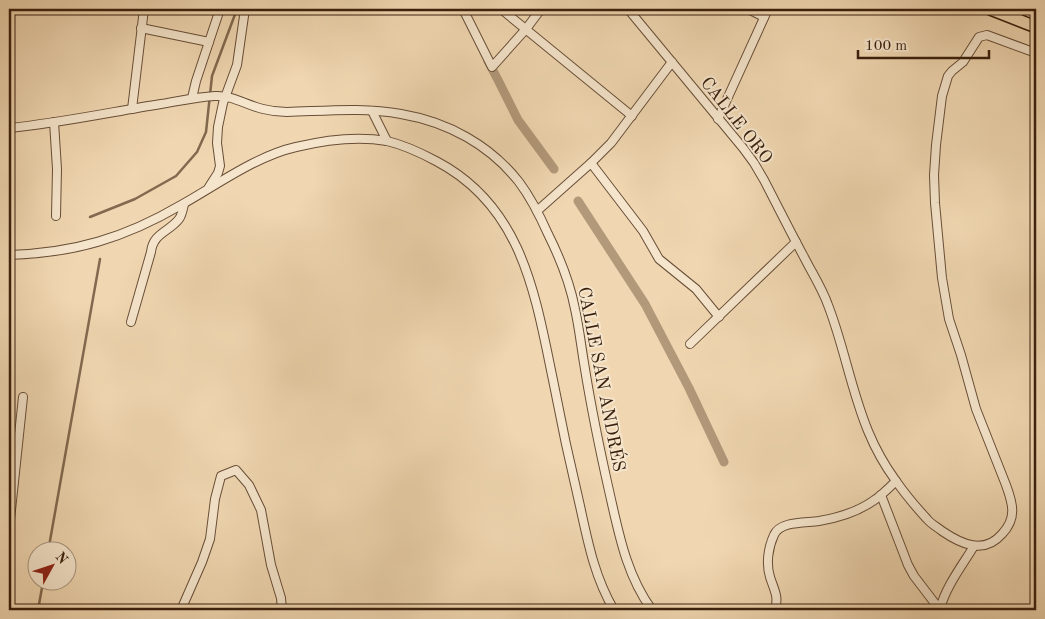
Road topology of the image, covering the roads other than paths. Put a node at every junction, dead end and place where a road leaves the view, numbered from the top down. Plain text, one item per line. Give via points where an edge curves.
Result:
1 (144, 9) edge
2 (220, 9) edge
3 (244, 9) edge
4 (463, 9) edge
5 (501, 9) edge
6 (541, 9) edge
7 (628, 9) edge
8 (748, 9) edge
9 (768, 9) edge
10 (990, 9) edge
11 (1019, 14) edge
12 (764, 17) junction
13 (1036, 27) edge
14 (141, 28) junction
15 (526, 29) junction
16 (209, 42) junction
17 (1036, 53) edge
18 (672, 62) junction
19 (221, 96) junction
20 (192, 98) junction
21 (132, 108) junction
22 (372, 111) junction
23 (632, 116) junction
24 (718, 119) junction
25 (54, 122) junction
26 (9, 128) edge
27 (387, 141) junction
28 (592, 163) junction
29 (208, 189) junction
30 (184, 204) junction
31 (538, 211) junction
32 (56, 216) dead end
33 (796, 242) junction
34 (9, 255) edge
35 (719, 317) junction
36 (131, 322) dead end
37 (690, 344) dead end
38 (23, 397) dead end
39 (896, 481) junction
40 (881, 495) junction
41 (9, 528) edge
42 (974, 546) junction
43 (181, 610) edge
44 (282, 610) edge
45 (614, 610) edge
46 (652, 610) edge
47 (775, 610) edge
48 (940, 610) edge

1 - 14 street
2 - 16 street
3 - 19 street via 237,66
4 - 15 street via 492,67
5 - 15 street
6 - 15 street
7 - 18 street, CALLE ORO
8 - 12 street
9 - 12 street
10 - 11 main road
11 - 13 main road
12 - 24 street
14 - 16 street
14 - 21 street
15 - 23 street
16 - 20 street
17 - 42 street via 983,35 964,62 948,76 942,96 934,176 942,278 949,319 976,409 1013,509 1009,527 995,542
18 - 23 street
18 - 24 street, CALLE ORO
19 - 20 street
19 - 22 street, CALLE SAN ANDRÉS via 270,111
19 - 29 street via 217,143 220,166
20 - 21 street
21 - 25 street
22 - 27 street
22 - 31 street, CALLE SAN ANDRÉS via 405,114 464,135 507,168
23 - 28 street
24 - 33 street, CALLE ORO via 754,163
25 - 26 street
25 - 32 street
27 - 29 street via 362,139 294,147 265,158
27 - 45 street via 427,156 463,177 482,195 520,254 538,309 592,559
28 - 31 street
28 - 35 street via 659,259 696,289
29 - 30 street
30 - 34 street via 139,228 107,240 54,252
30 - 36 street via 179,219 152,245
31 - 46 street, CALLE SAN ANDRÉS via 564,270 575,308 592,411 621,544 640,593
33 - 35 street
33 - 39 street, CALLE ORO via 832,315 868,432
35 - 37 street
38 - 41 street
39 - 40 street
39 - 42 street, CALLE ORO via 928,521 962,543
40 - 47 street via 854,512 780,527 770,549 768,567 777,598
40 - 48 street via 908,565
42 - 48 street via 947,591
43 - 44 street via 210,540 221,476 236,470 249,485 261,510

